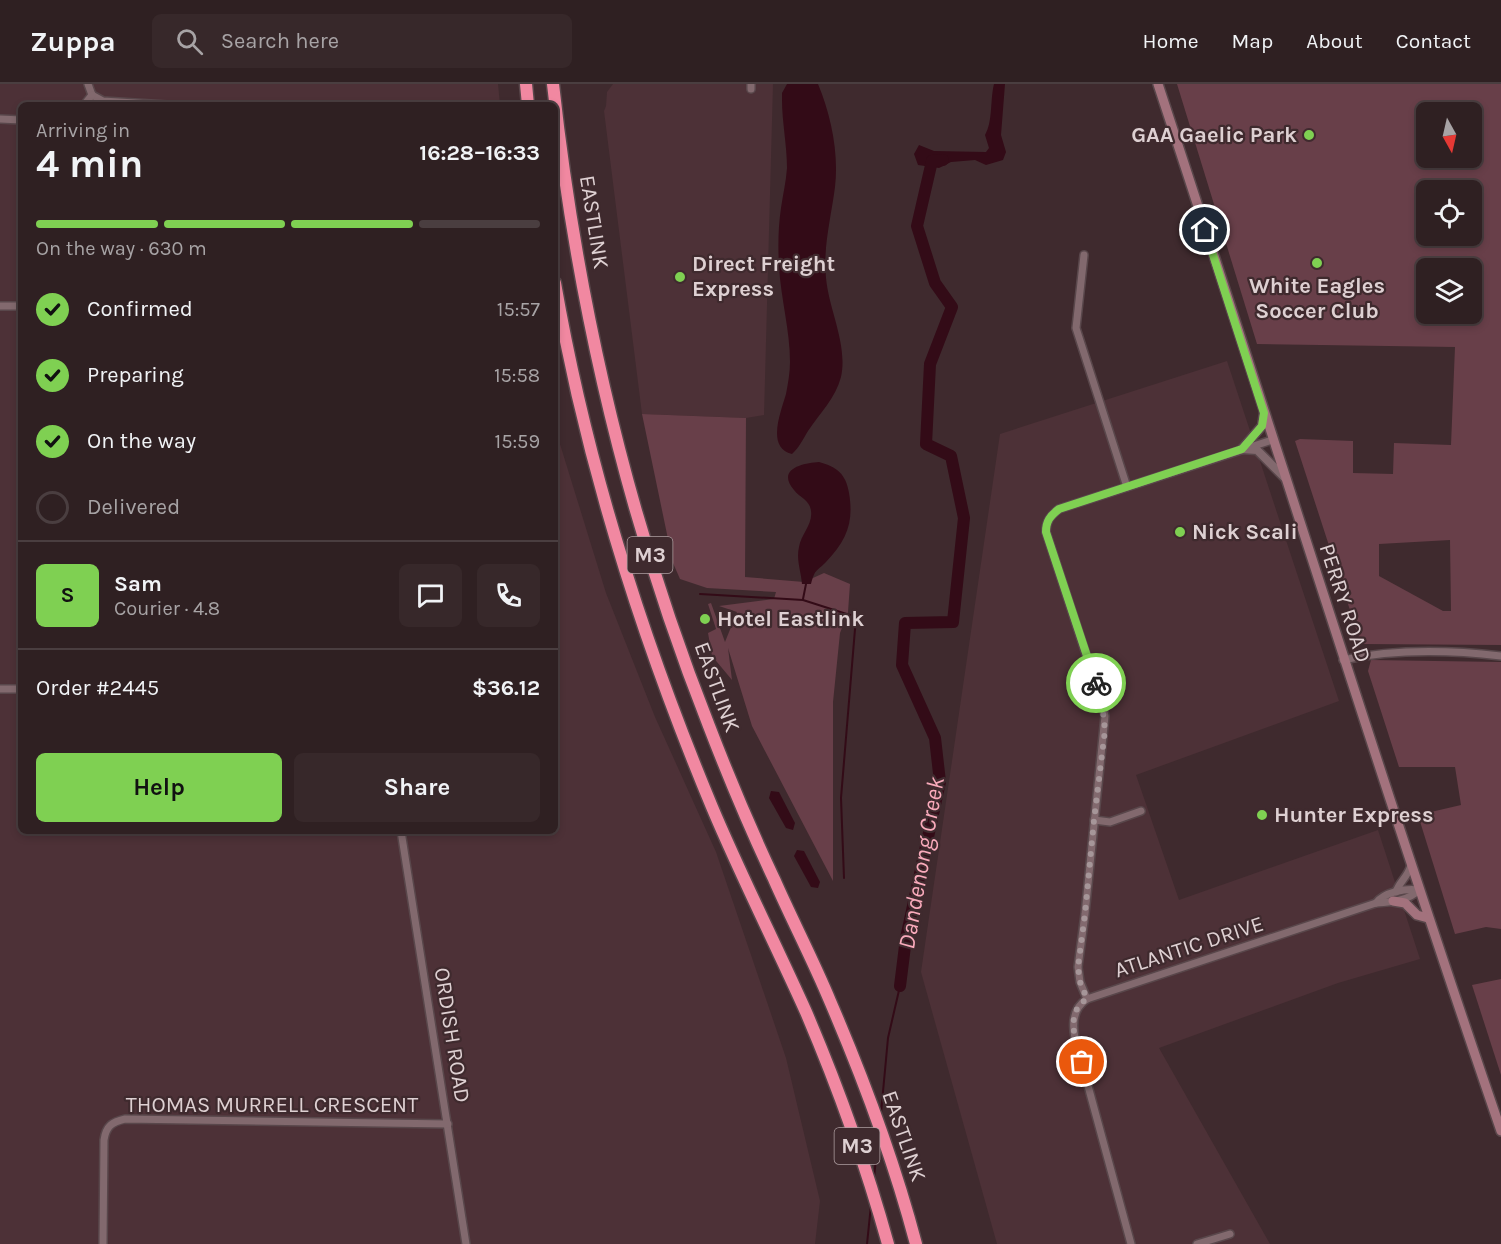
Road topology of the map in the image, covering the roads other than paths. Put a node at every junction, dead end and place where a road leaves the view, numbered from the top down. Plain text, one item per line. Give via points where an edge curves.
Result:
1 (88, 84) edge
2 (526, 84) edge
3 (554, 84) edge
4 (1158, 84) edge
5 (92, 96) junction
6 (87, 102) edge
7 (119, 102) edge
8 (528, 102) edge
9 (556, 102) edge
10 (558, 115) edge
11 (0, 119) edge
12 (18, 120) edge
13 (1084, 255) dead end
14 (558, 297) edge
15 (0, 306) edge
16 (18, 306) edge
17 (1264, 413) junction
18 (1272, 440) junction
19 (1242, 449) junction
20 (1285, 478) junction
21 (1127, 487) junction
22 (1501, 656) edge
23 (1343, 660) junction
24 (0, 688) edge
25 (18, 689) edge
26 (1141, 811) dead end
27 (1094, 820) junction
28 (401, 834) edge
29 (1412, 866) junction
30 (1419, 890) junction
31 (1395, 897) junction
32 (1428, 918) junction
33 (1087, 999) junction
34 (448, 1124) junction
35 (1501, 1131) edge
36 (1230, 1234) dead end
37 (887, 1242) edge
38 (103, 1244) edge
39 (466, 1244) edge
40 (916, 1244) edge
41 (1131, 1244) edge
42 (1197, 1244) edge

1 - 5 street
2 - 8 highway
3 - 9 highway, EASTLINK / M3
4 - 17 main road, PERRY ROAD
5 - 6 street
5 - 7 street
10 - 40 highway, EASTLINK / M3 via 572,223 594,342 650,557 744,812 831,1001 865,1086
11 - 12 street
13 - 21 street via 1076,328
14 - 37 highway, M3 via 594,460 656,661 712,807 823,1054
15 - 16 street
17 - 18 main road, PERRY ROAD
17 - 19 street via 1262,426
18 - 19 street
18 - 20 main road, PERRY ROAD
19 - 20 street via 1257,450
19 - 21 street
20 - 23 main road, PERRY ROAD
21 - 27 street via 1059,509 1046,524 1105,716
22 - 23 street via 1437,652 1366,655
23 - 29 main road, PERRY ROAD
24 - 25 street
26 - 27 street via 1110,822
27 - 33 street via 1078,967
28 - 34 street, ORDISH ROAD
29 - 30 main road, PERRY ROAD
29 - 31 street via 1398,884
30 - 31 street, ATLANTIC DRIVE via 1412,896
30 - 32 main road, PERRY ROAD
31 - 32 main road via 1417,915
31 - 33 street, ATLANTIC DRIVE
32 - 35 main road, PERRY ROAD
33 - 41 street via 1076,1010 1073,1029
34 - 38 street, THOMAS MURRELL CRESCENT via 116,1121 106,1131 104,1140
34 - 39 street, ORDISH ROAD
36 - 42 street

